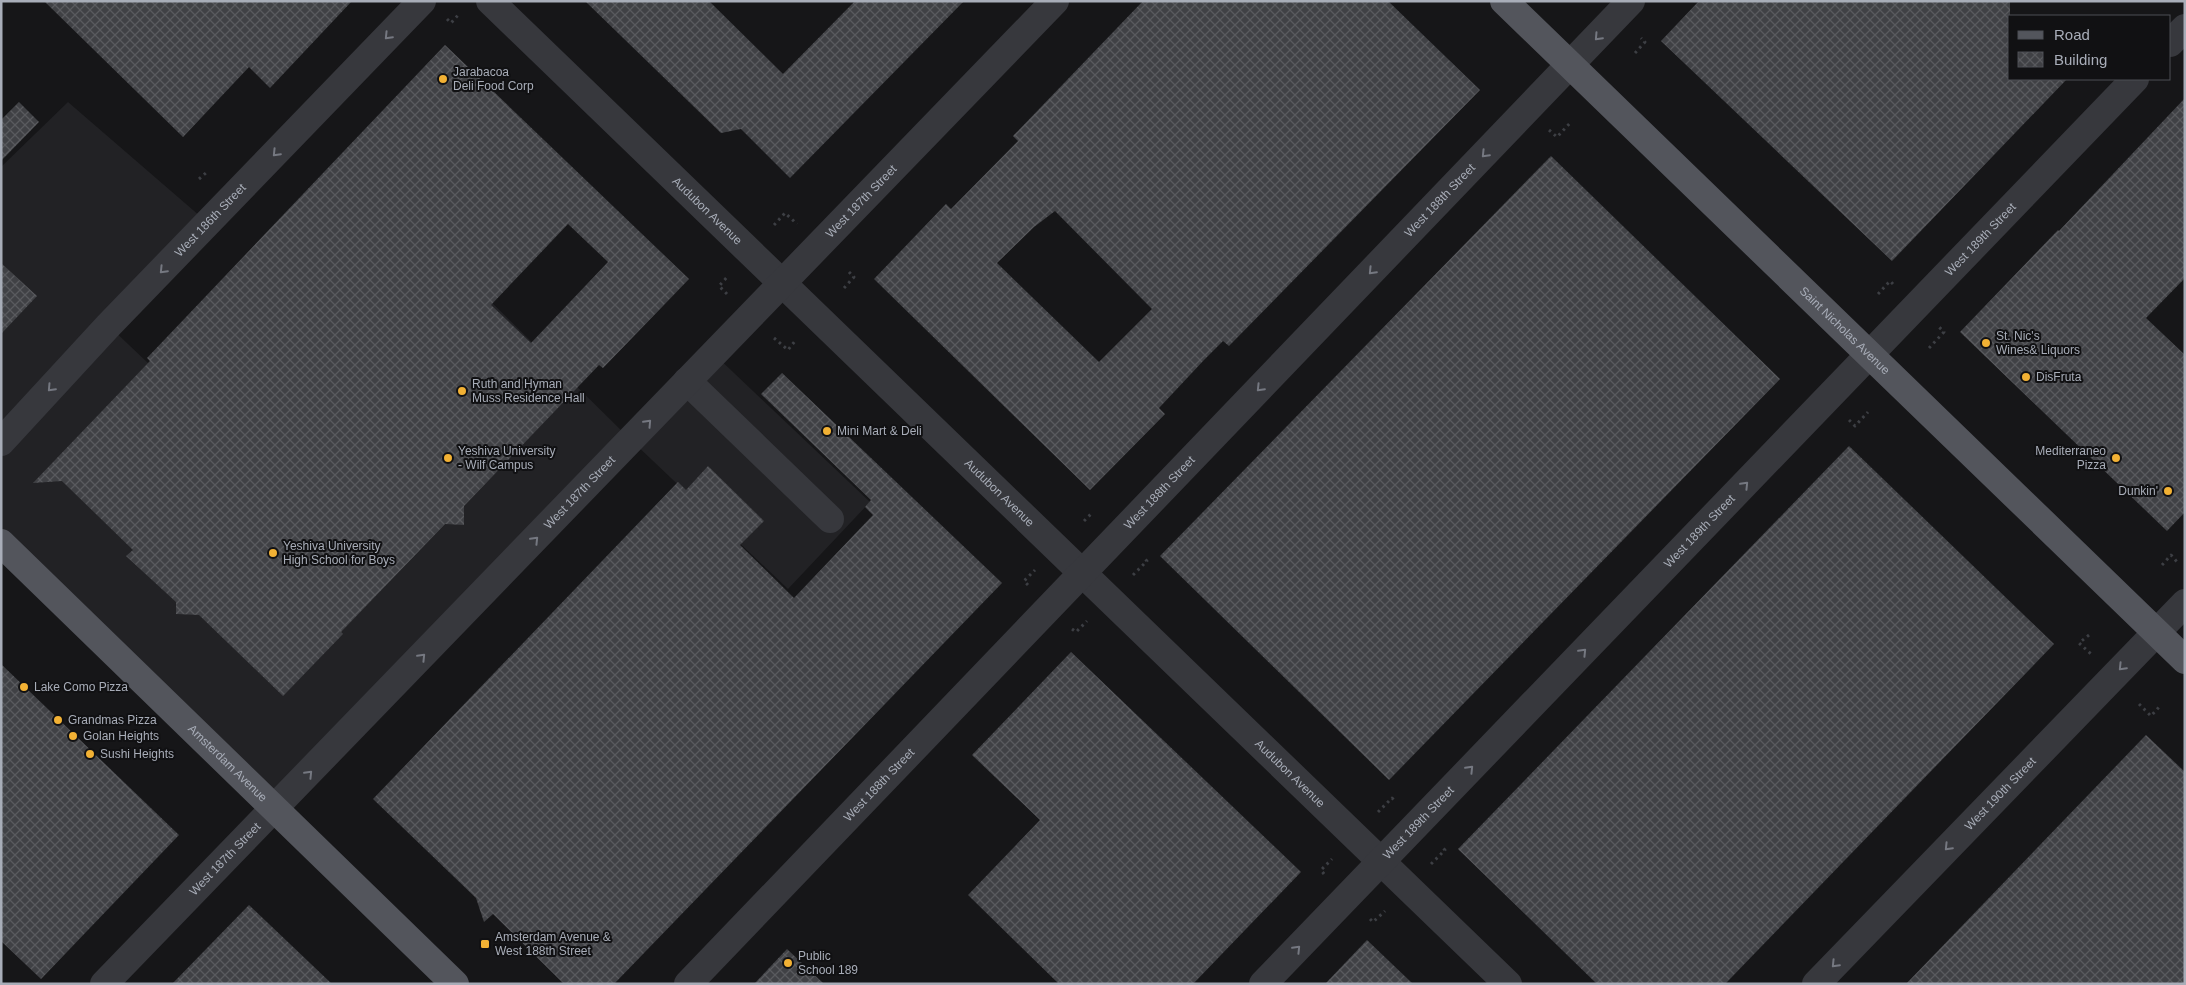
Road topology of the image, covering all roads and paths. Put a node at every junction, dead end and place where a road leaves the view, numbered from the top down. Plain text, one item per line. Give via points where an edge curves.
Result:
1 (422, 1) edge
2 (490, 1) edge
3 (1055, 1) edge
4 (1504, 1) edge
5 (1631, 1) edge
6 (2185, 28) edge
7 (2171, 42) edge
8 (1570, 66) junction
9 (2134, 80) edge
10 (1570, 123) dead end
11 (1548, 129) dead end
12 (208, 172) dead end
13 (199, 179) dead end
14 (797, 224) dead end
15 (774, 225) dead end
16 (847, 270) dead end
17 (728, 276) dead end
18 (783, 283) junction
19 (844, 288) dead end
20 (727, 294) dead end
21 (1937, 325) dead end
22 (799, 337) dead end
23 (774, 338) dead end
24 (1929, 348) dead end
25 (1870, 355) junction
26 (687, 381) junction
27 (1868, 412) dead end
28 (1843, 414) dead end
29 (1, 442) edge
30 (830, 518) dead end
31 (1, 543) edge
32 (1137, 551) dead end
33 (2178, 563) dead end
34 (2162, 565) dead end
35 (1082, 572) junction
36 (1134, 575) dead end
37 (2185, 603) edge
38 (2156, 632) junction
39 (2089, 635) dead end
40 (2091, 654) dead end
41 (2185, 660) edge
42 (2139, 704) dead end
43 (2160, 706) dead end
44 (275, 808) junction
45 (1435, 840) dead end
46 (1381, 861) junction
47 (1431, 864) dead end
48 (104, 984) edge
49 (455, 984) edge
50 (688, 984) edge
51 (1263, 984) edge
52 (1508, 984) edge
53 (1816, 984) edge

1 -> 29 street, West 186th Street via 108,326
2 - 18 street, Audubon Avenue
3 - 18 street, West 187th Street
4 - 8 main road, Saint Nicholas Avenue
5 -> 8 street, West 188th Street
6 - 7 street
8 - 25 main road, Saint Nicholas Avenue
8 -> 35 street, West 188th Street
9 - 25 street, West 189th Street
10 - 11 path via 1557,137
12 - 13 path
14 - 15 path via 785,213
16 - 19 path via 854,277
17 - 20 path via 719,286
18 - 26 street, West 187th Street
18 - 35 street, Audubon Avenue
21 - 24 path via 1944,332
22 - 23 path via 788,350
25 - 38 main road, Saint Nicholas Avenue
46 -> 25 street, West 189th Street
26 - 30 street
44 -> 26 street, West 187th Street
27 - 28 path via 1855,426
31 - 44 main road, Amsterdam Avenue
32 - 36 path via 1147,561
33 - 34 path via 2170,555
35 - 46 street, Audubon Avenue
35 - 50 street, West 188th Street
37 - 38 street, West 190th Street
38 - 41 main road, Saint Nicholas Avenue
38 -> 53 street, West 190th Street
39 - 40 path via 2079,643
42 - 43 path via 2151,716
44 - 48 street, West 187th Street
44 - 49 main road, Amsterdam Avenue
45 - 47 path via 1445,850
51 -> 46 street, West 189th Street
46 - 52 street, Audubon Avenue

